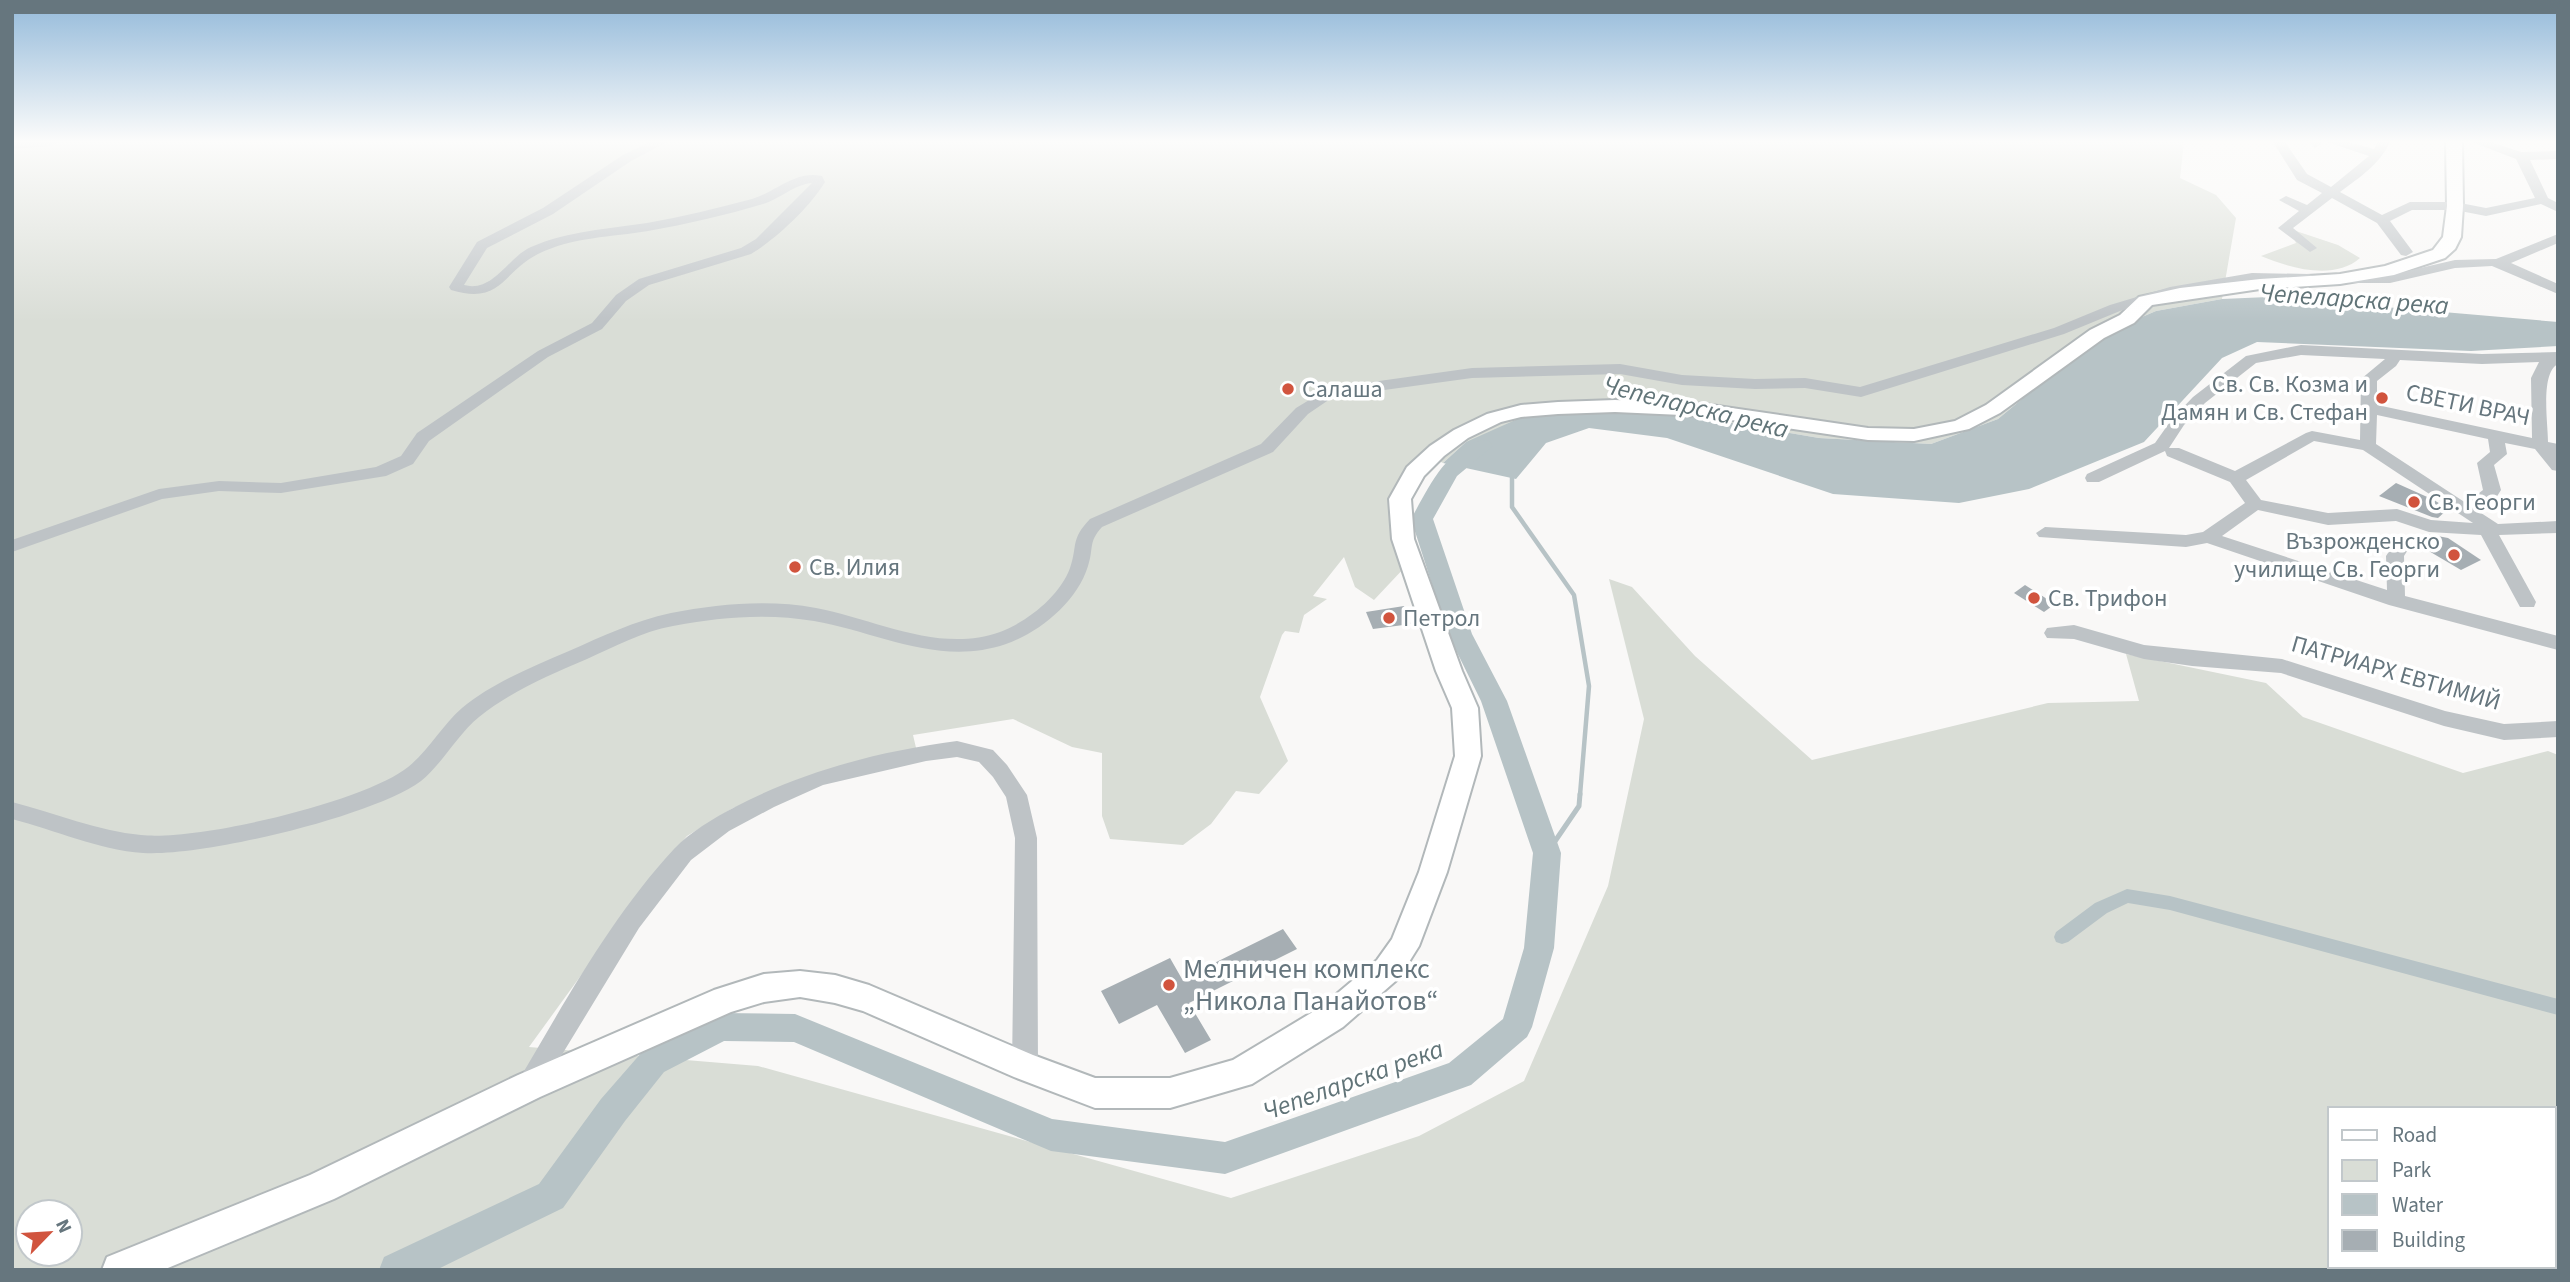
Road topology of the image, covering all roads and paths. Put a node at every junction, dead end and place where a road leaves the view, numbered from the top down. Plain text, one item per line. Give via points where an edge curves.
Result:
1 (562, 202) edge
2 (757, 202) edge
3 (802, 202) edge
4 (2290, 202) edge
5 (2318, 202) edge
6 (2351, 202) edge
7 (2455, 202) edge
8 (2534, 202) edge
9 (2455, 206) junction
10 (2307, 210) junction
11 (2382, 220) junction
12 (2558, 238) edge
13 (2310, 248) dead end
14 (2406, 252) dead end
15 (2498, 263) junction
16 (2340, 279) junction
17 (2558, 290) edge
18 (2394, 354) junction
19 (2556, 358) edge
20 (2539, 378) junction
21 (2558, 383) edge
22 (2367, 408) junction
23 (2496, 435) junction
24 (2540, 445) junction
25 (2368, 446) junction
26 (2558, 449) edge
27 (2173, 452) dead end
28 (2558, 466) edge
29 (2093, 478) dead end
30 (2236, 478) junction
31 (2255, 504) junction
32 (2468, 509) junction
33 (2558, 527) edge
34 (2491, 529) junction
35 (2045, 533) dead end
36 (2208, 537) junction
37 (12, 546) edge
38 (2400, 548) dead end
39 (2396, 600) junction
40 (2527, 602) dead end
41 (2054, 633) dead end
42 (2558, 643) edge
43 (2558, 729) edge
44 (12, 810) edge
45 (1025, 1067) junction
46 (529, 1086) junction
47 (120, 1270) edge

1 - 2 street via 482,245 456,287 463,290 496,284 524,256 562,242 677,222
3 - 37 street via 761,242 726,258 644,282 621,298 597,326 543,354 423,437 407,460 380,472 281,488 219,486 159,494
4 - 10 street
5 - 10 street
6 - 11 street
7 - 9 main road
8 - 9 street via 2486,212
9 - 11 street via 2410,206
9 - 16 main road via 2452,237 2440,254 2388,271
10 - 13 street via 2286,228
11 - 14 street
12 - 15 street
15 - 16 street via 2455,264 2390,279
15 - 17 street
16 - 44 street via 2252,277 2175,290 1861,392 1805,383 1682,380 1620,369 1472,373 1329,393 1308,406 1267,448 1096,523 1082,537 1079,568 1061,594 1034,624 999,639 955,646 923,644 792,611 729,611 633,630 508,686 458,724 412,776 345,807 221,836 146,844 82,832
16 - 45 main road via 2260,284 2146,301 2127,319 2080,344 1993,409 1938,432 1868,434 1704,410 1615,406 1521,411 1461,434 1415,472 1400,499 1406,551 1465,708 1468,756 1433,872 1404,946 1388,969 1332,1017 1241,1073 1170,1093 1095,1093
18 - 19 street
18 - 22 street via 2391,363 2369,379
18 - 29 street via 2301,350 2251,359 2199,400 2161,447
19 - 20 street via 2545,365
20 - 21 street
20 - 24 street
22 - 23 street, СВЕТИ ВРАЧ
22 - 25 street
23 - 24 street, СВЕТИ ВРАЧ
23 - 32 street via 2499,454 2485,463 2492,490
24 - 26 street, СВЕТИ ВРАЧ
24 - 28 street
25 - 30 street via 2312,436
25 - 32 street
27 - 30 street
30 - 31 street
31 - 34 street via 2328,519 2397,515 2429,526
31 - 36 street
32 - 34 street
33 - 34 street
34 - 40 street
35 - 36 street via 2186,541
36 - 39 street
38 - 39 street via 2395,556
39 - 42 street
41 - 43 street, ПАТРИАРХ ЕВТИМИЙ via 2074,632 2144,652 2192,659 2282,666 2444,718 2504,732
45 - 46 main road via 869,999 800,984 764,988 724,1000
45 - 46 street via 1026,838 1016,795 1000,771 985,756 957,749 819,778 732,819 683,854 631,921
46 - 47 main road via 322,1187

